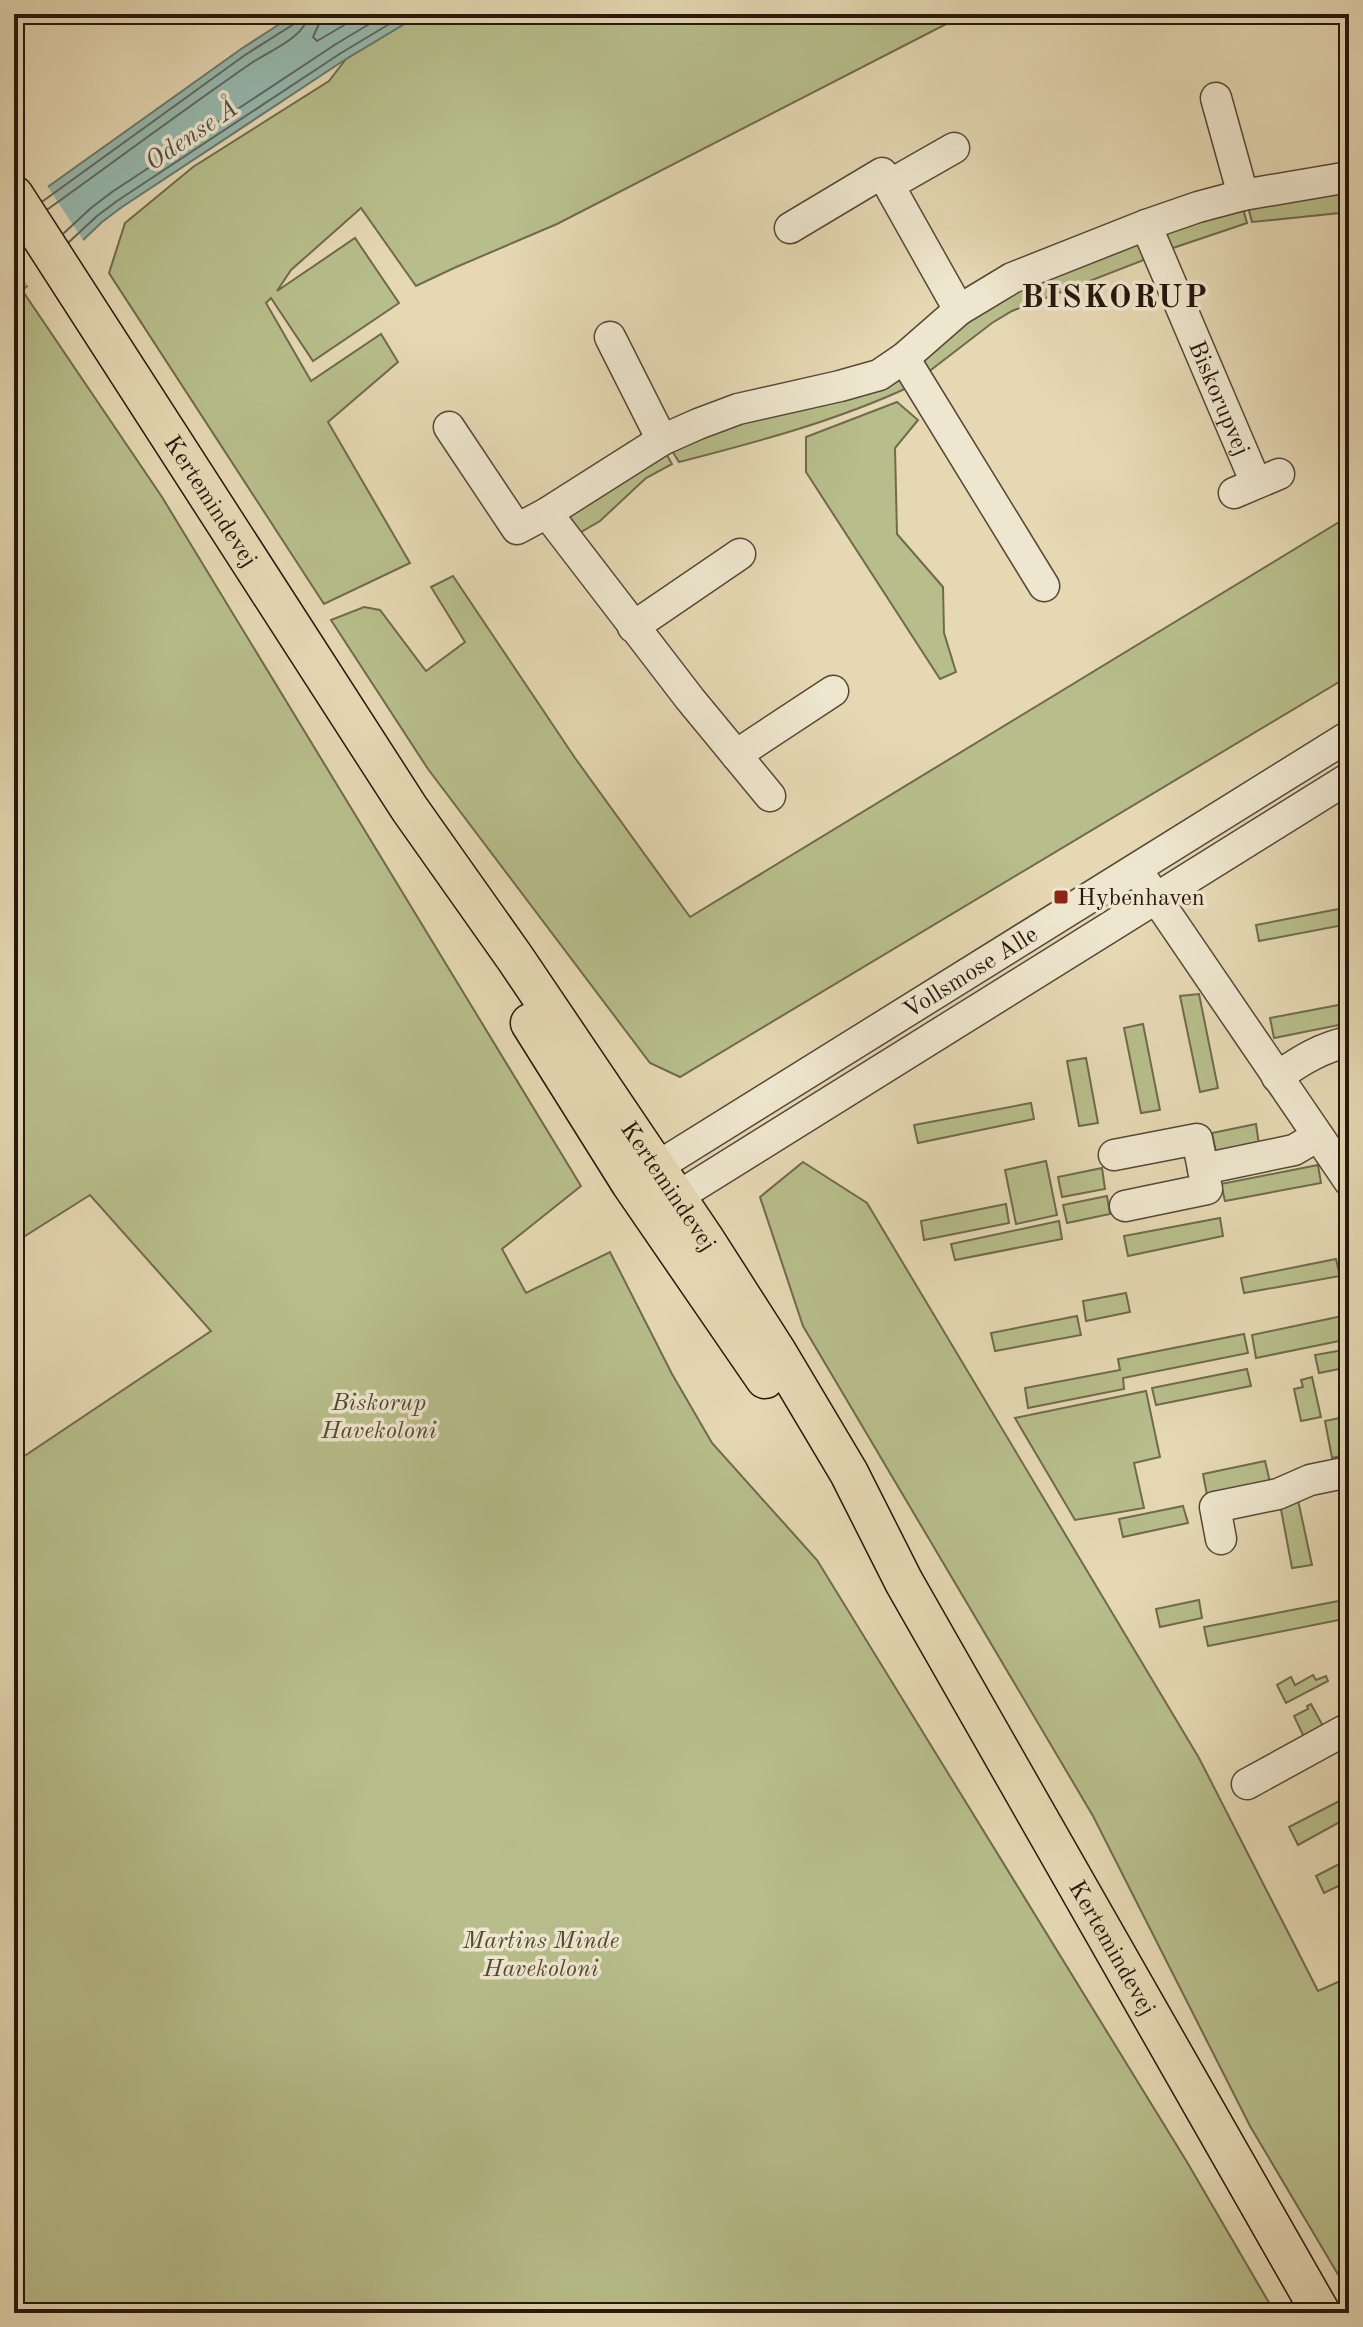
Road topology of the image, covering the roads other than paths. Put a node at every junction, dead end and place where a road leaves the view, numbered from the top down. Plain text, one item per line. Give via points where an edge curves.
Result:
1 (1217, 97) dead end
2 (954, 148) dead end
3 (1349, 177) edge
4 (889, 185) junction
5 (14, 195) edge
6 (1243, 195) junction
7 (1146, 225) junction
8 (790, 228) dead end
9 (959, 310) junction
10 (610, 337) dead end
11 (904, 358) junction
12 (449, 427) dead end
13 (662, 440) junction
14 (1257, 483) dead end
15 (547, 513) junction
16 (740, 554) dead end
17 (1042, 587) dead end
18 (633, 627) junction
19 (833, 691) dead end
20 (1349, 736) edge
21 (736, 755) junction
22 (1349, 778) edge
23 (770, 796) dead end
24 (1137, 868) junction
25 (1156, 899) junction
26 (1349, 1042) edge
27 (1277, 1077) junction
28 (1318, 1136) junction
29 (1114, 1155) dead end
30 (1203, 1169) junction
31 (1349, 1181) edge
32 (654, 1190) junction
33 (1125, 1206) dead end
34 (1349, 1472) edge
35 (1221, 1539) dead end
36 (1349, 1728) edge
37 (1247, 1784) dead end
38 (1321, 2313) edge

1 - 6 street
2 - 4 street
3 - 6 street
4 - 8 street via 882,173
4 - 9 street
5 - 32 main road, Kertemindevej via 409,808 515,958
6 - 7 street
7 - 9 street via 1012,278
7 - 14 street, Biskorupvej
9 - 11 street
10 - 13 street
11 - 13 street via 879,375 738,409
11 - 17 street
12 - 15 street via 517,529
13 - 15 street
15 - 18 street
16 - 18 street
18 - 21 street
19 - 21 street
20 - 24 street, Vollsmose Alle
21 - 23 street
22 - 25 street, Vollsmose Alle
24 - 25 street
24 - 32 street, Vollsmose Alle
25 - 27 street
25 - 32 street, Vollsmose Alle
26 - 27 street via 1331,1046
27 - 28 street
28 - 30 street via 1294,1150
28 - 31 street
29 - 30 street via 1197,1139
30 - 33 street via 1207,1189
32 - 38 main road, Kertemindevej via 904,1582
34 - 35 street via 1215,1507
36 - 37 street

